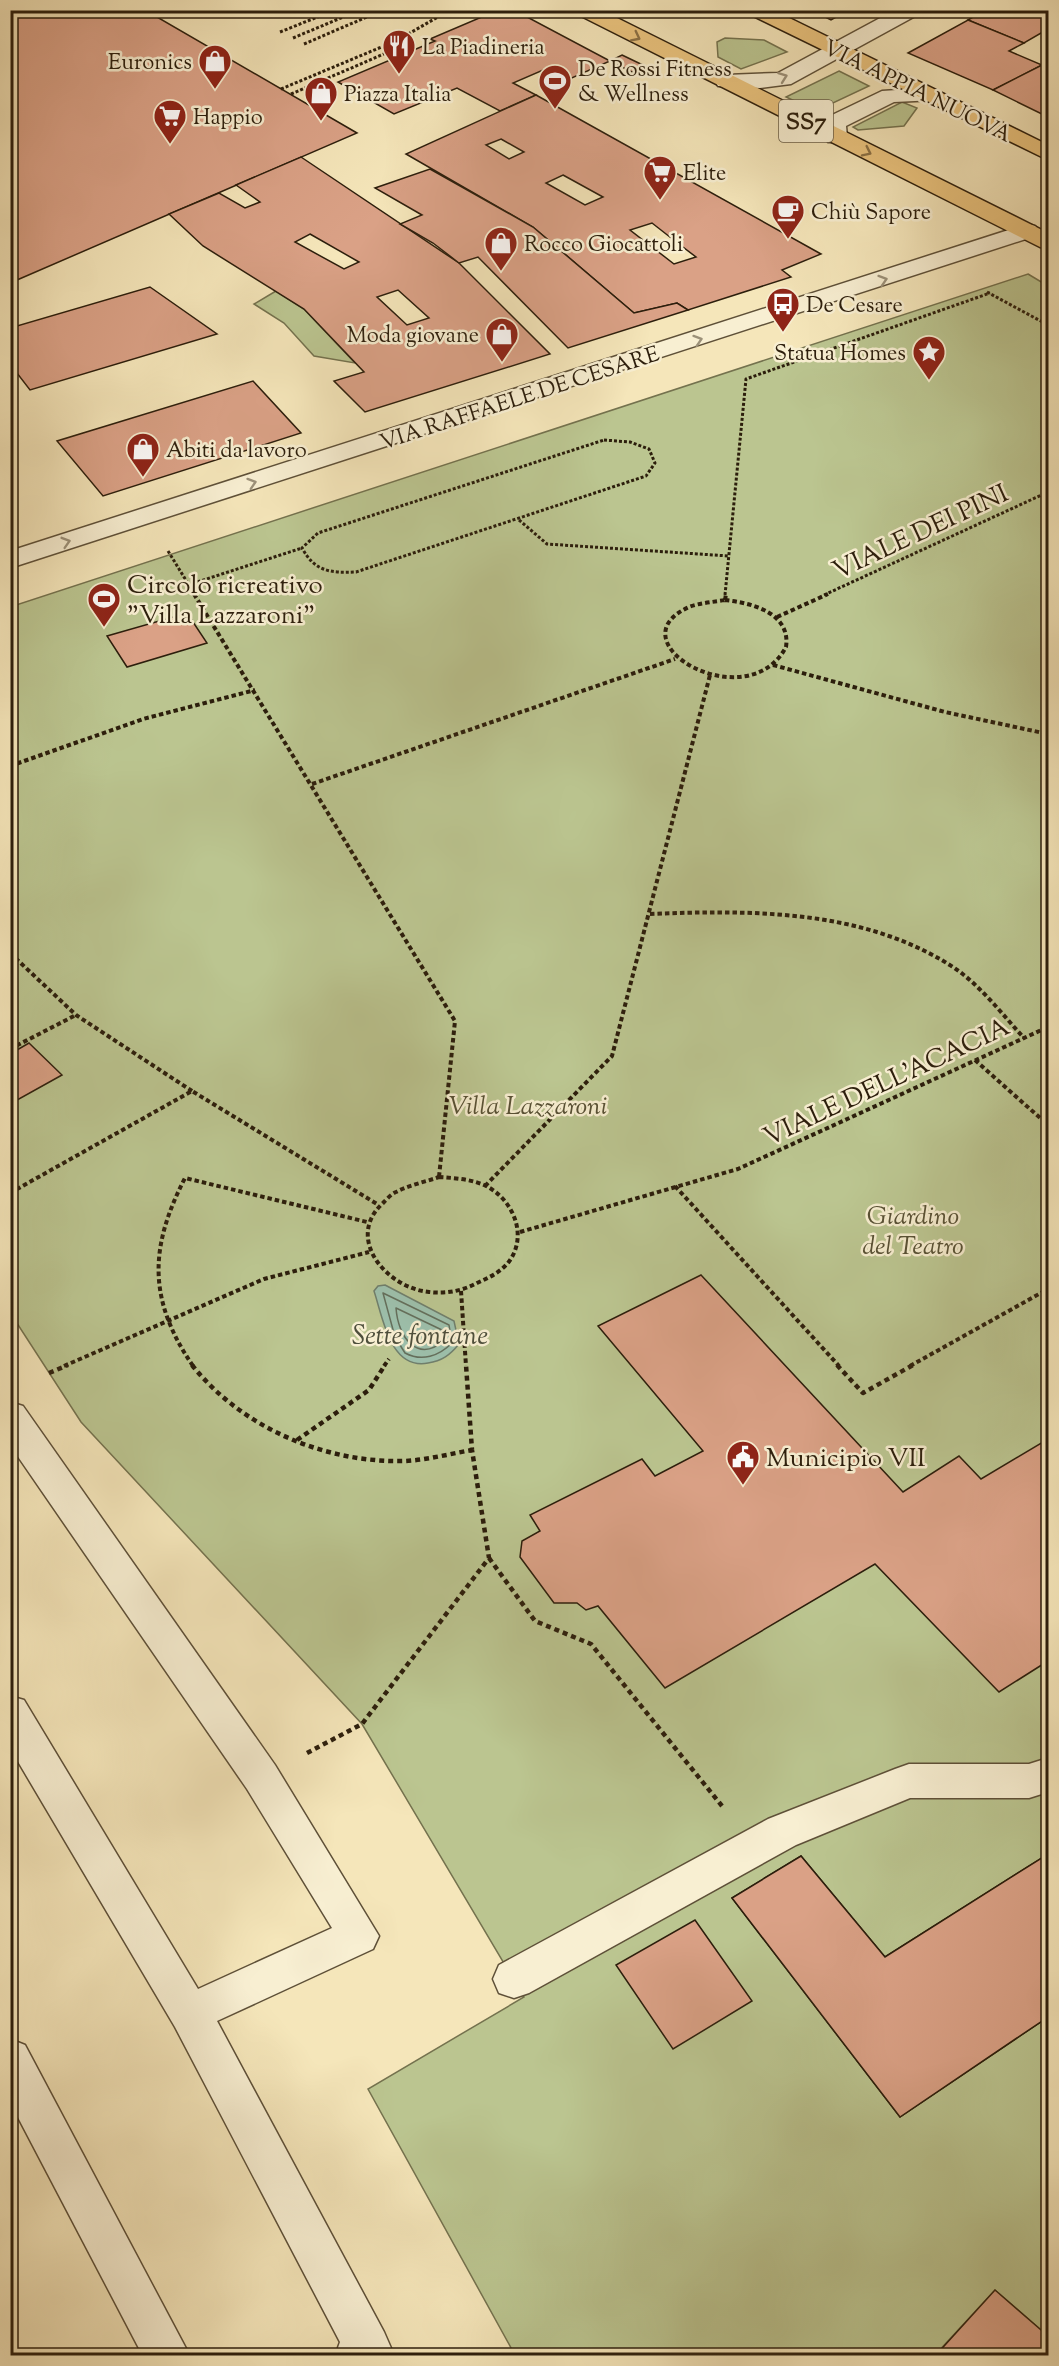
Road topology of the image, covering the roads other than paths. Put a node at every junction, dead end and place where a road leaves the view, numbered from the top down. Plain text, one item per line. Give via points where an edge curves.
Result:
1 (584, 10) edge
2 (756, 10) edge
3 (912, 10) edge
4 (838, 51) junction
5 (726, 81) junction
6 (928, 95) junction
7 (836, 137) junction
8 (1048, 153) edge
9 (1038, 237) edge
10 (17, 552) edge
11 (10, 1416) edge
12 (10, 1712) edge
13 (1048, 1775) edge
14 (514, 1980) dead end
15 (190, 2013) junction
16 (10, 2059) edge
17 (168, 2355) edge
18 (357, 2355) edge

1 -> 5 main road, SS7
2 - 4 main road, VIA APPIA NUOVA
3 - 4 street
5 -> 4 street via 783,79
4 - 6 main road, VIA APPIA NUOVA
5 - 7 main road, SS7
6 - 7 street via 890,96 838,121 834,128
6 - 8 main road, VIA APPIA NUOVA
7 -> 9 main road, SS7
10 -> 9 street, VIA RAFFAELE DE CESARE via 148,517 938,262
11 - 15 street via 261,1778 358,1936
12 - 15 street
13 - 14 street via 1029,1781 909,1781 782,1832
15 - 18 street via 368,2348
16 - 17 street

